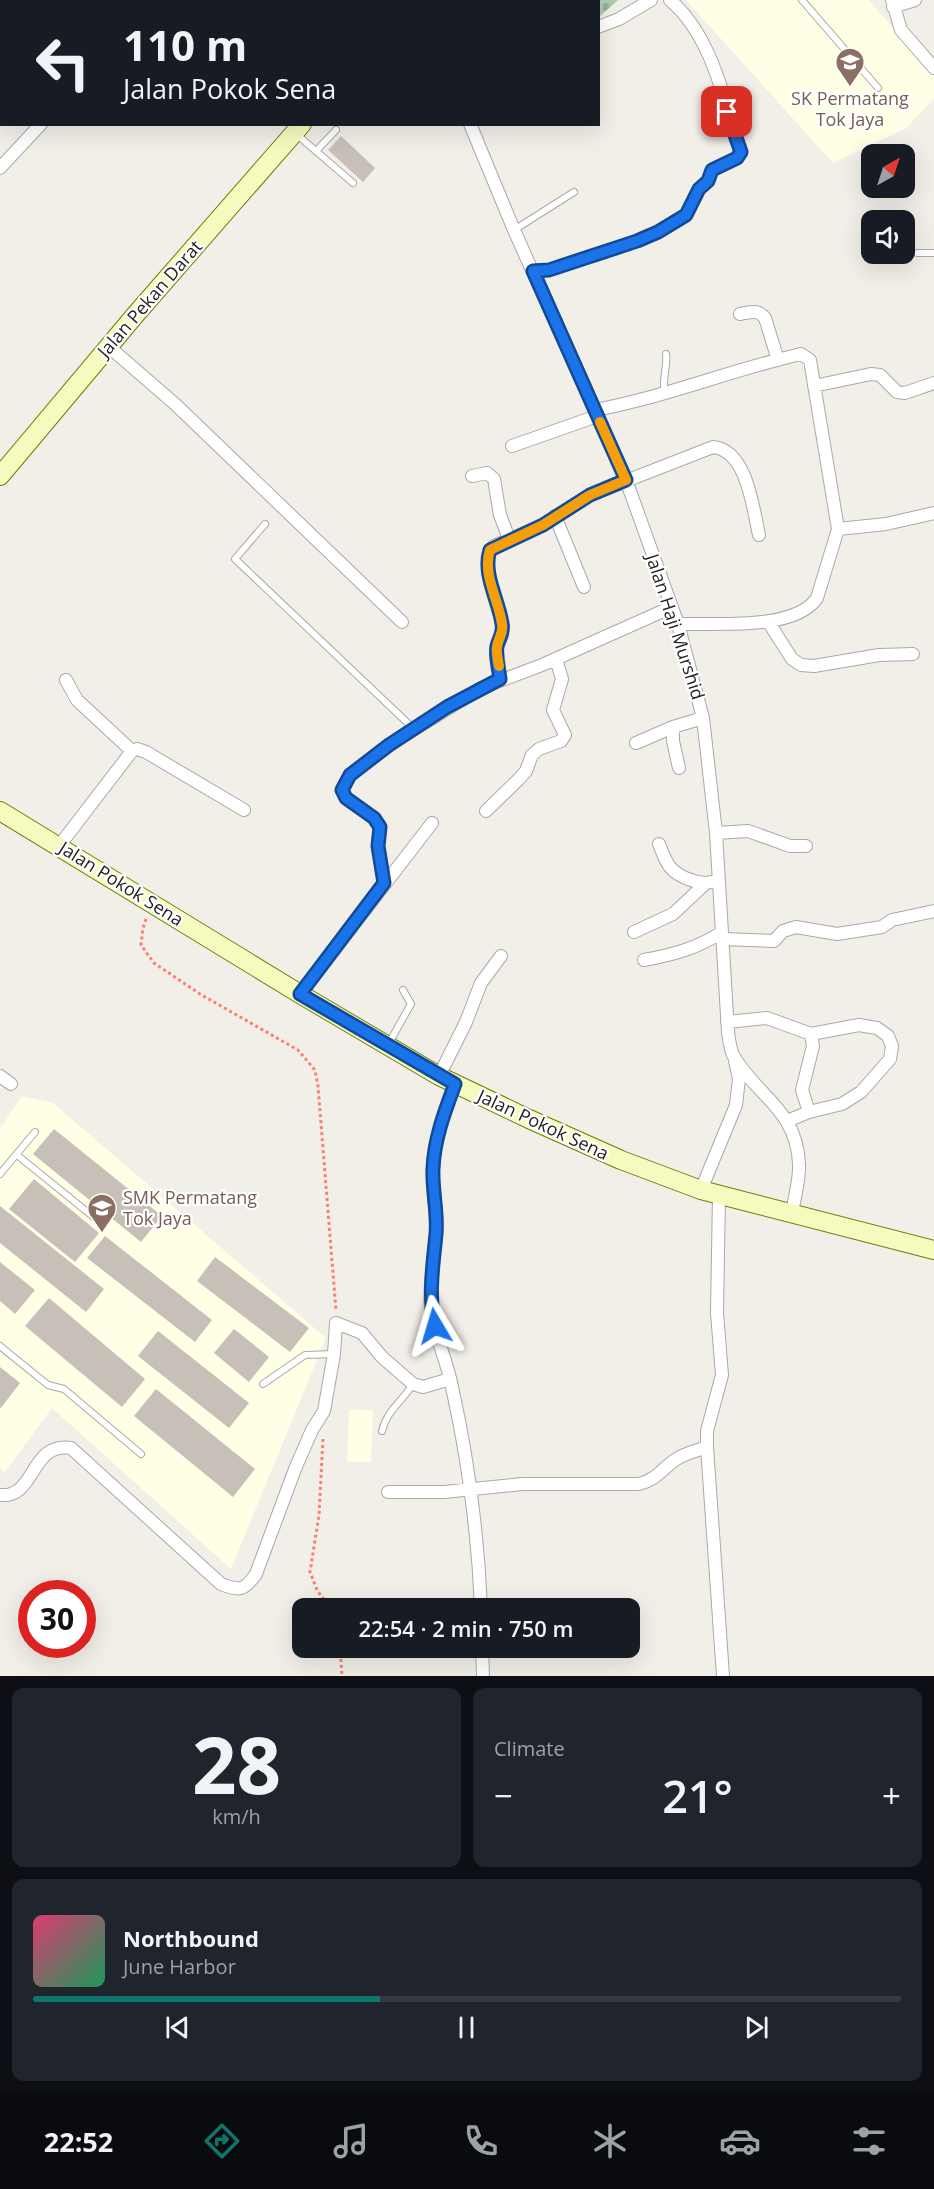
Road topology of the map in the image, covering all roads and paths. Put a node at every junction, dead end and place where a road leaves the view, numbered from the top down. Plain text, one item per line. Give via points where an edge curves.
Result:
1 (651, 0) edge
2 (670, 0) edge
3 (802, 0) edge
4 (915, 0) edge
5 (893, 4) edge
6 (600, 26) edge
7 (934, 68) edge
8 (879, 88) dead end
9 (39, 126) edge
10 (471, 126) edge
11 (298, 129) edge
12 (336, 130) dead end
13 (316, 151) junction
14 (0, 168) edge
15 (353, 183) dead end
16 (574, 192) dead end
17 (514, 230) junction
18 (917, 253) dead end
19 (934, 253) edge
20 (533, 271) junction
21 (740, 314) dead end
22 (108, 346) junction
23 (666, 354) dead end
24 (778, 360) junction
25 (934, 383) edge
26 (814, 386) junction
27 (665, 394) junction
28 (596, 413) junction
29 (512, 446) dead end
30 (0, 476) edge
31 (472, 476) dead end
32 (626, 480) junction
33 (934, 513) edge
34 (555, 516) junction
35 (265, 524) dead end
36 (838, 529) junction
37 (759, 535) dead end
38 (509, 539) junction
39 (584, 587) dead end
40 (672, 607) junction
41 (402, 622) dead end
42 (769, 623) junction
43 (678, 624) junction
44 (913, 654) dead end
45 (556, 659) junction
46 (500, 679) junction
47 (66, 680) dead end
48 (704, 718) junction
49 (673, 727) junction
50 (414, 729) junction
51 (636, 743) dead end
52 (132, 751) junction
53 (679, 768) dead end
54 (244, 810) dead end
55 (0, 811) edge
56 (486, 811) dead end
57 (432, 823) dead end
58 (716, 833) junction
59 (658, 844) dead end
60 (59, 846) junction
61 (806, 846) dead end
62 (712, 882) junction
63 (384, 883) junction
64 (153, 903) junction
65 (934, 911) edge
66 (634, 932) dead end
67 (723, 935) junction
68 (501, 956) dead end
69 (644, 960) dead end
70 (403, 990) dead end
71 (300, 994) junction
72 (727, 1022) junction
73 (811, 1034) junction
74 (387, 1046) junction
75 (733, 1054) junction
76 (0, 1076) edge
77 (447, 1080) junction
78 (11, 1084) dead end
79 (809, 1112) junction
80 (787, 1121) junction
81 (35, 1132) dead end
82 (17, 1155) junction
83 (0, 1174) edge
84 (701, 1190) junction
85 (719, 1195) junction
86 (792, 1214) junction
87 (96, 1219) dead end
88 (934, 1250) edge
89 (336, 1323) junction
90 (0, 1346) edge
91 (334, 1354) junction
92 (450, 1379) junction
93 (263, 1384) dead end
94 (413, 1384) junction
95 (324, 1411) junction
96 (382, 1431) dead end
97 (707, 1447) junction
98 (141, 1454) dead end
99 (470, 1490) junction
100 (388, 1492) dead end
101 (0, 1495) edge
102 (323, 1598) edge
103 (480, 1598) edge
104 (341, 1658) edge
105 (482, 1658) edge
106 (342, 1676) edge
107 (483, 1676) edge
108 (723, 1676) edge

1 - 6 street
2 - 20 street via 688,19 710,57 741,152 712,170 686,215 658,232 559,267
3 - 8 lane
4 - 5 street
5 - 7 street via 901,30
9 - 14 street
10 - 17 street, Jalan Haji Murshid
11 - 13 lane
11 - 22 main road, Jalan Pekan Darat
12 - 13 lane
13 - 15 lane
16 - 17 lane
17 - 20 street, Jalan Haji Murshid
18 - 19 lane
20 - 28 street, Jalan Haji Murshid
21 - 24 street via 754,311 765,318
22 - 30 main road, Jalan Pekan Darat
22 - 41 street via 175,404
23 - 27 lane
24 - 26 street via 801,354 809,357
24 - 27 street
25 - 26 street via 897,392 880,375 872,374
26 - 36 street
27 - 28 street
28 - 29 street
28 - 32 street, Jalan Haji Murshid
31 - 38 street via 487,473 494,479
32 - 34 street
32 - 37 street via 703,449 721,447 744,475
32 - 40 street, Jalan Haji Murshid
33 - 36 street via 886,525
34 - 38 street
34 - 39 street
35 - 50 lane via 235,559
36 - 42 street via 812,605
38 - 46 street via 490,550 487,562 503,625 497,646
40 - 43 street, Jalan Haji Murshid
40 - 45 street
42 - 43 street
42 - 44 street via 792,659 801,664 814,666 879,655
43 - 48 street, Jalan Haji Murshid
45 - 46 street
45 - 56 street via 562,679 554,710 565,735 561,741 532,755 526,771
46 - 50 street
47 - 52 street via 77,700
48 - 49 street
48 - 58 street, Jalan Haji Murshid
49 - 51 street
49 - 53 street
50 - 63 street via 350,775 342,790 380,827 378,846
52 - 54 street via 146,752
52 - 60 street
55 - 60 main road, Jalan Pokok Sena
57 - 63 street
58 - 61 street via 748,831 790,846
58 - 62 street, Jalan Haji Murshid
59 - 62 street via 670,867 684,877
60 - 64 main road, Jalan Pokok Sena
62 - 66 street via 673,914
62 - 67 street, Jalan Haji Murshid
63 - 71 street
64 - 71 main road, Jalan Pokok Sena
64 - 89 path via 142,928 141,945 154,963 298,1050 315,1070
65 - 67 street via 892,920 882,927 837,934 796,927 783,931 774,942
67 - 69 street via 676,954
67 - 72 street, Jalan Haji Murshid
68 - 77 street via 481,983
70 - 74 lane via 411,1004
71 - 74 main road, Jalan Pokok Sena
72 - 73 street via 767,1018
72 - 75 street, Jalan Haji Murshid
73 - 79 street via 813,1046 802,1090
73 - 79 street via 859,1025 877,1028 888,1036 892,1046 890,1059 861,1092 842,1104
74 - 77 main road, Jalan Pokok Sena
75 - 80 street, Jalan Haji Murshid
75 - 84 street via 739,1079 736,1104
76 - 78 street
77 - 84 main road, Jalan Pokok Sena via 621,1160
77 - 92 street via 433,1168 436,1231 431,1307
79 - 80 street
80 - 86 street, Jalan Haji Murshid via 799,1163
81 - 82 lane
82 - 83 lane
82 - 87 lane
84 - 85 main road, Jalan Pokok Sena
85 - 86 main road, Jalan Pokok Sena
85 - 97 street via 717,1313 722,1375 707,1431
86 - 88 main road, Jalan Pokok Sena
89 - 91 street
89 - 94 street via 362,1333
90 - 98 lane via 48,1385 64,1389
91 - 93 lane via 305,1355
91 - 95 street
92 - 94 street via 423,1387
92 - 99 street
94 - 96 lane via 388,1413
95 - 101 street via 295,1469 256,1574 247,1586 237,1590 221,1584 71,1448 52,1449 18,1491
95 - 102 path via 319,1515 310,1572
97 - 99 street via 675,1460 651,1481 639,1484 522,1484
97 - 108 street
99 - 100 street
99 - 103 street
104 - 106 path
105 - 107 street

